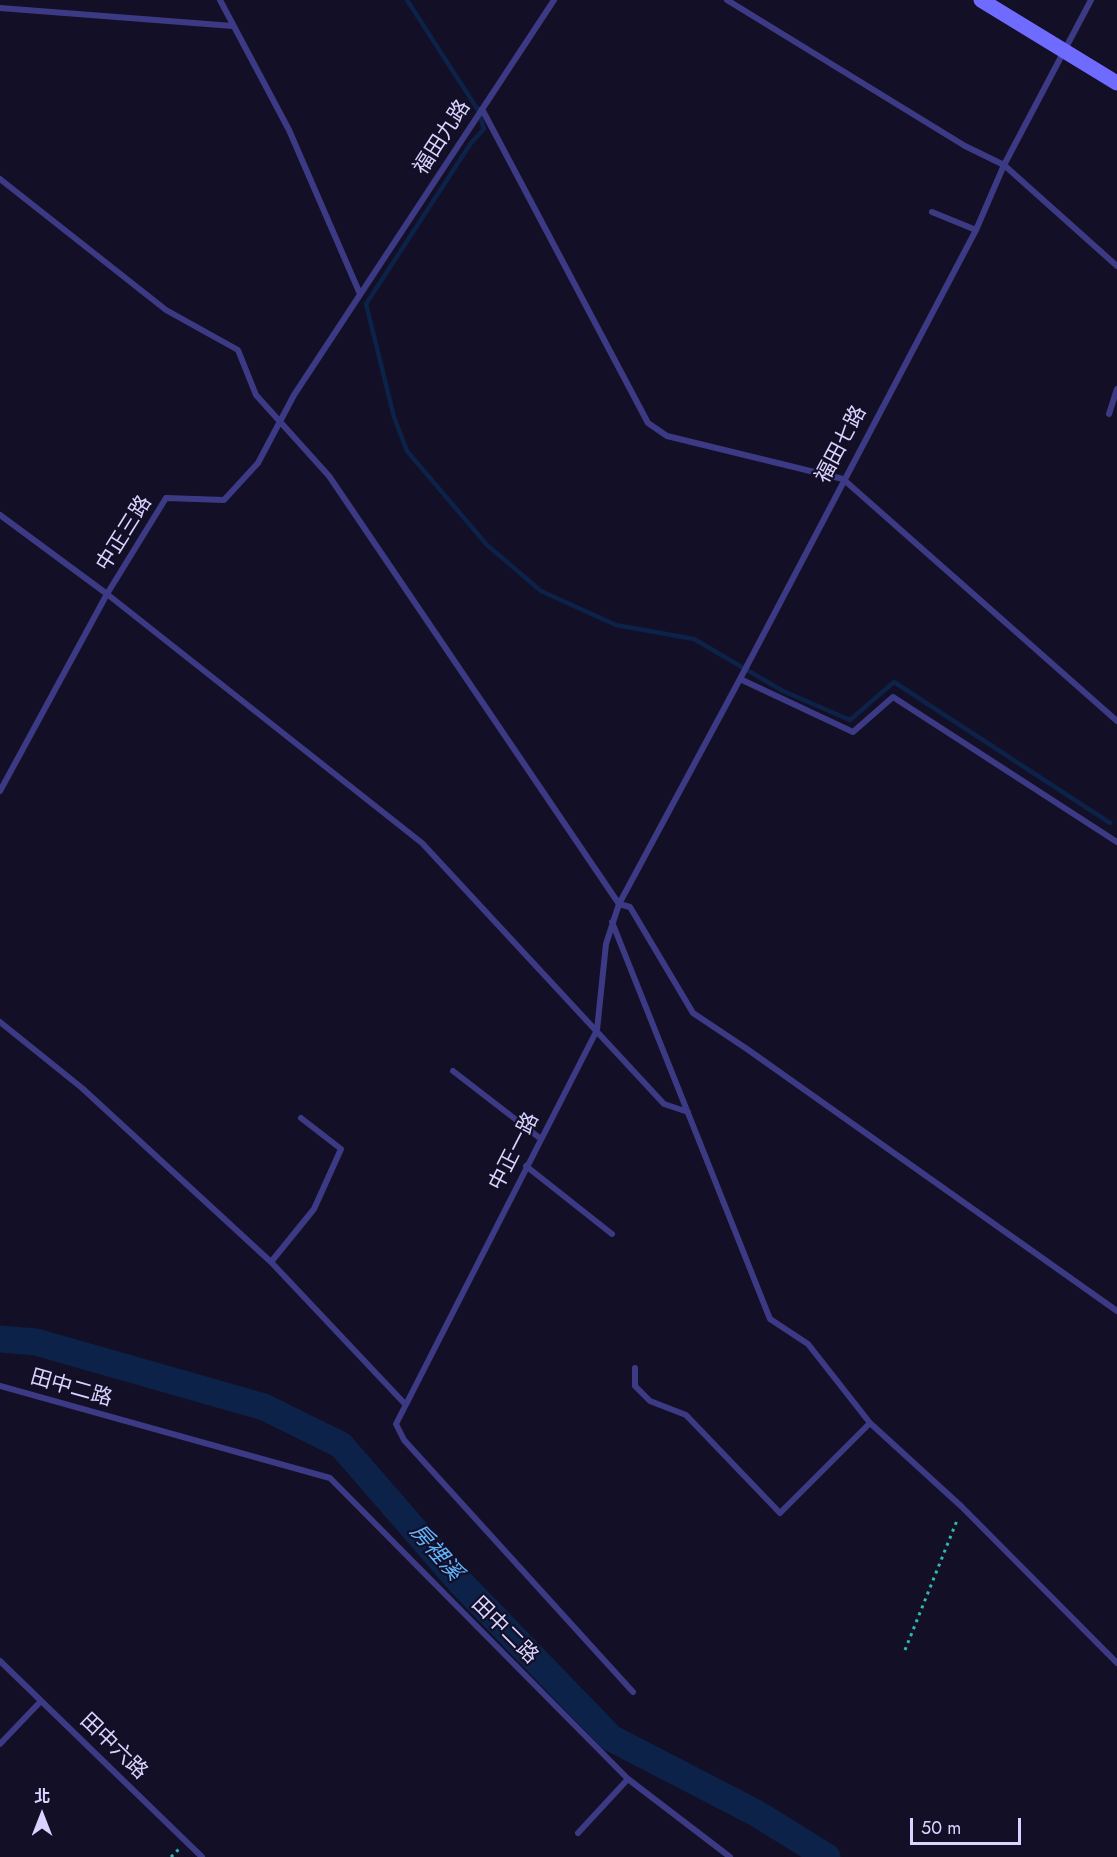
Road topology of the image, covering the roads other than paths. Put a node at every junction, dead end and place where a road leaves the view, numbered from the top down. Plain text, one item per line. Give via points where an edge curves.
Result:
1 (220, 0) edge
2 (554, 0) edge
3 (727, 0) edge
4 (981, 0) edge
5 (1091, 0) edge
6 (0, 8) edge
7 (233, 26) junction
8 (1066, 52) junction
9 (1117, 83) edge
10 (482, 109) junction
11 (1004, 165) junction
12 (0, 179) edge
13 (932, 212) dead end
14 (976, 230) junction
15 (1117, 266) edge
16 (360, 294) junction
17 (1117, 389) edge
18 (1109, 414) dead end
19 (279, 420) junction
20 (843, 479) junction
21 (0, 515) edge
22 (107, 594) junction
23 (740, 679) junction
24 (1117, 721) edge
25 (0, 792) edge
26 (1117, 842) edge
27 (619, 904) junction
28 (612, 921) junction
29 (0, 1022) edge
30 (597, 1030) junction
31 (453, 1071) dead end
32 (688, 1112) junction
33 (301, 1118) dead end
34 (541, 1139) junction
35 (526, 1166) junction
36 (612, 1234) dead end
37 (271, 1262) junction
38 (1117, 1311) edge
39 (634, 1368) dead end
40 (0, 1386) edge
41 (405, 1404) junction
42 (870, 1423) junction
43 (0, 1661) edge
44 (1117, 1664) edge
45 (633, 1692) dead end
46 (41, 1701) junction
47 (0, 1744) edge
48 (628, 1779) junction
49 (578, 1833) dead end
50 (202, 1857) edge
51 (730, 1857) edge

1 - 7 lane
2 - 10 lane, 福田九路
3 - 11 lane via 965,146
4 - 8 main road
5 - 8 lane, 福田七路
6 - 7 lane
7 - 16 lane via 289,130
8 - 9 main road
8 - 11 lane, 福田七路
10 - 16 lane, 福田九路
10 - 20 lane via 648,423 667,436
11 - 14 lane, 福田七路
11 - 15 lane
12 - 19 lane via 166,310 238,350 255,395
13 - 14 lane
14 - 20 lane, 福田七路
16 - 19 lane, 中正三路
17 - 18 lane
19 - 22 lane, 中正三路 via 258,463 224,500 166,498
19 - 27 lane via 329,476
20 - 23 lane, 福田七路
20 - 24 lane
21 - 22 lane
22 - 25 lane, 中正三路
22 - 30 lane via 422,843 508,940
23 - 26 lane via 853,732 893,697
23 - 27 lane, 福田七路
27 - 28 lane, 中正一路
27 - 38 lane via 630,907 693,1013
28 - 30 lane, 中正一路
28 - 32 lane
29 - 37 lane via 82,1088
30 - 32 lane via 664,1104
30 - 34 lane, 中正一路
31 - 34 lane
32 - 42 lane via 770,1318 808,1344
33 - 37 lane via 341,1149 315,1209
34 - 35 lane, 中正一路
35 - 36 lane
35 - 41 lane, 中正一路
37 - 41 lane
39 - 42 lane via 635,1386 650,1401 686,1415 780,1513
40 - 48 lane, 田中二路 via 330,1478
41 - 45 lane, 中正一路 via 396,1424 404,1440
42 - 44 lane via 962,1507
43 - 46 lane, 田中六路
46 - 47 lane
46 - 50 lane, 田中六路
48 - 49 lane
48 - 51 lane, 田中二路

